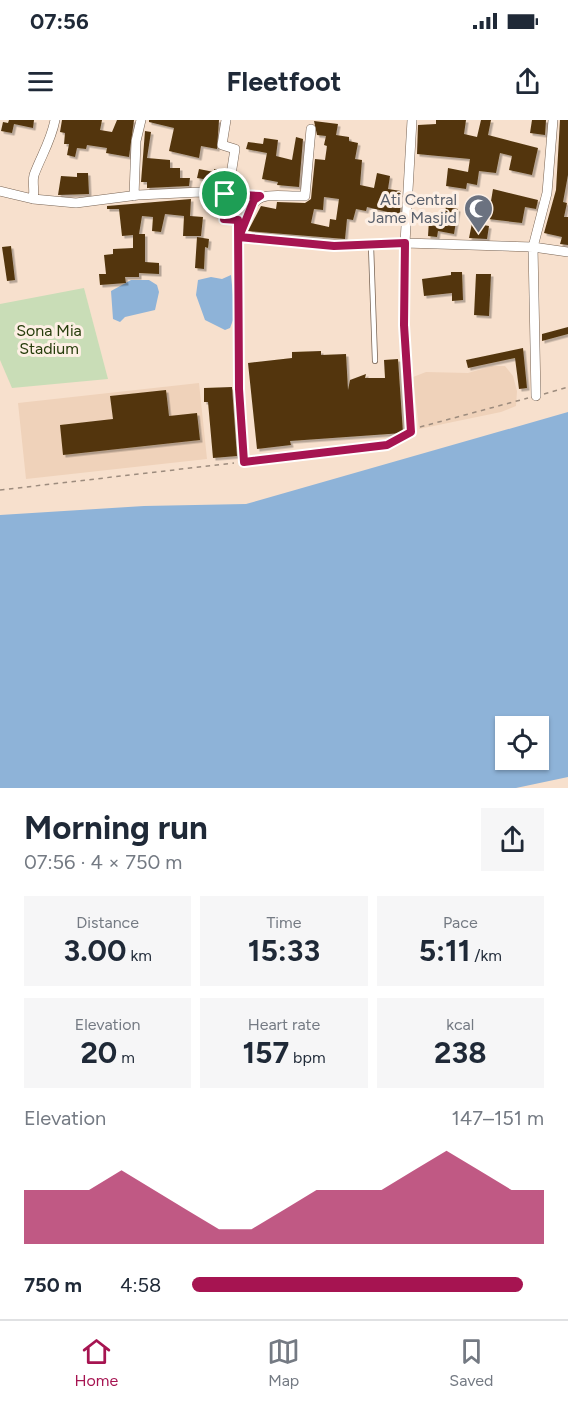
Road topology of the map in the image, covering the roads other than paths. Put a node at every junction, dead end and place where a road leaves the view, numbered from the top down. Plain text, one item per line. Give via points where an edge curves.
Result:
1 (55, 120) edge
2 (141, 120) edge
3 (226, 120) edge
4 (412, 120) edge
5 (553, 120) edge
6 (311, 129) dead end
7 (0, 191) edge
8 (227, 194) junction
9 (134, 196) junction
10 (260, 196) junction
11 (33, 199) junction
12 (239, 237) junction
13 (371, 243) junction
14 (405, 243) junction
15 (533, 247) junction
16 (568, 252) edge
17 (375, 361) dead end
18 (536, 396) road end
19 (411, 432) road end
20 (244, 462) road end

1 - 11 street via 46,154 33,179
2 - 9 street via 136,141
3 - 8 street via 222,145 235,149
4 - 14 street
5 - 15 street via 547,193
6 - 10 street via 305,196
7 - 11 street
8 - 9 street
8 - 10 street
8 - 12 street via 224,219 238,220
9 - 11 street via 76,203
10 - 12 street via 254,200
12 - 13 street via 334,246
12 - 20 street via 239,389
13 - 14 street
13 - 17 lane
14 - 15 street
14 - 19 street via 404,325
15 - 16 street
15 - 18 street

